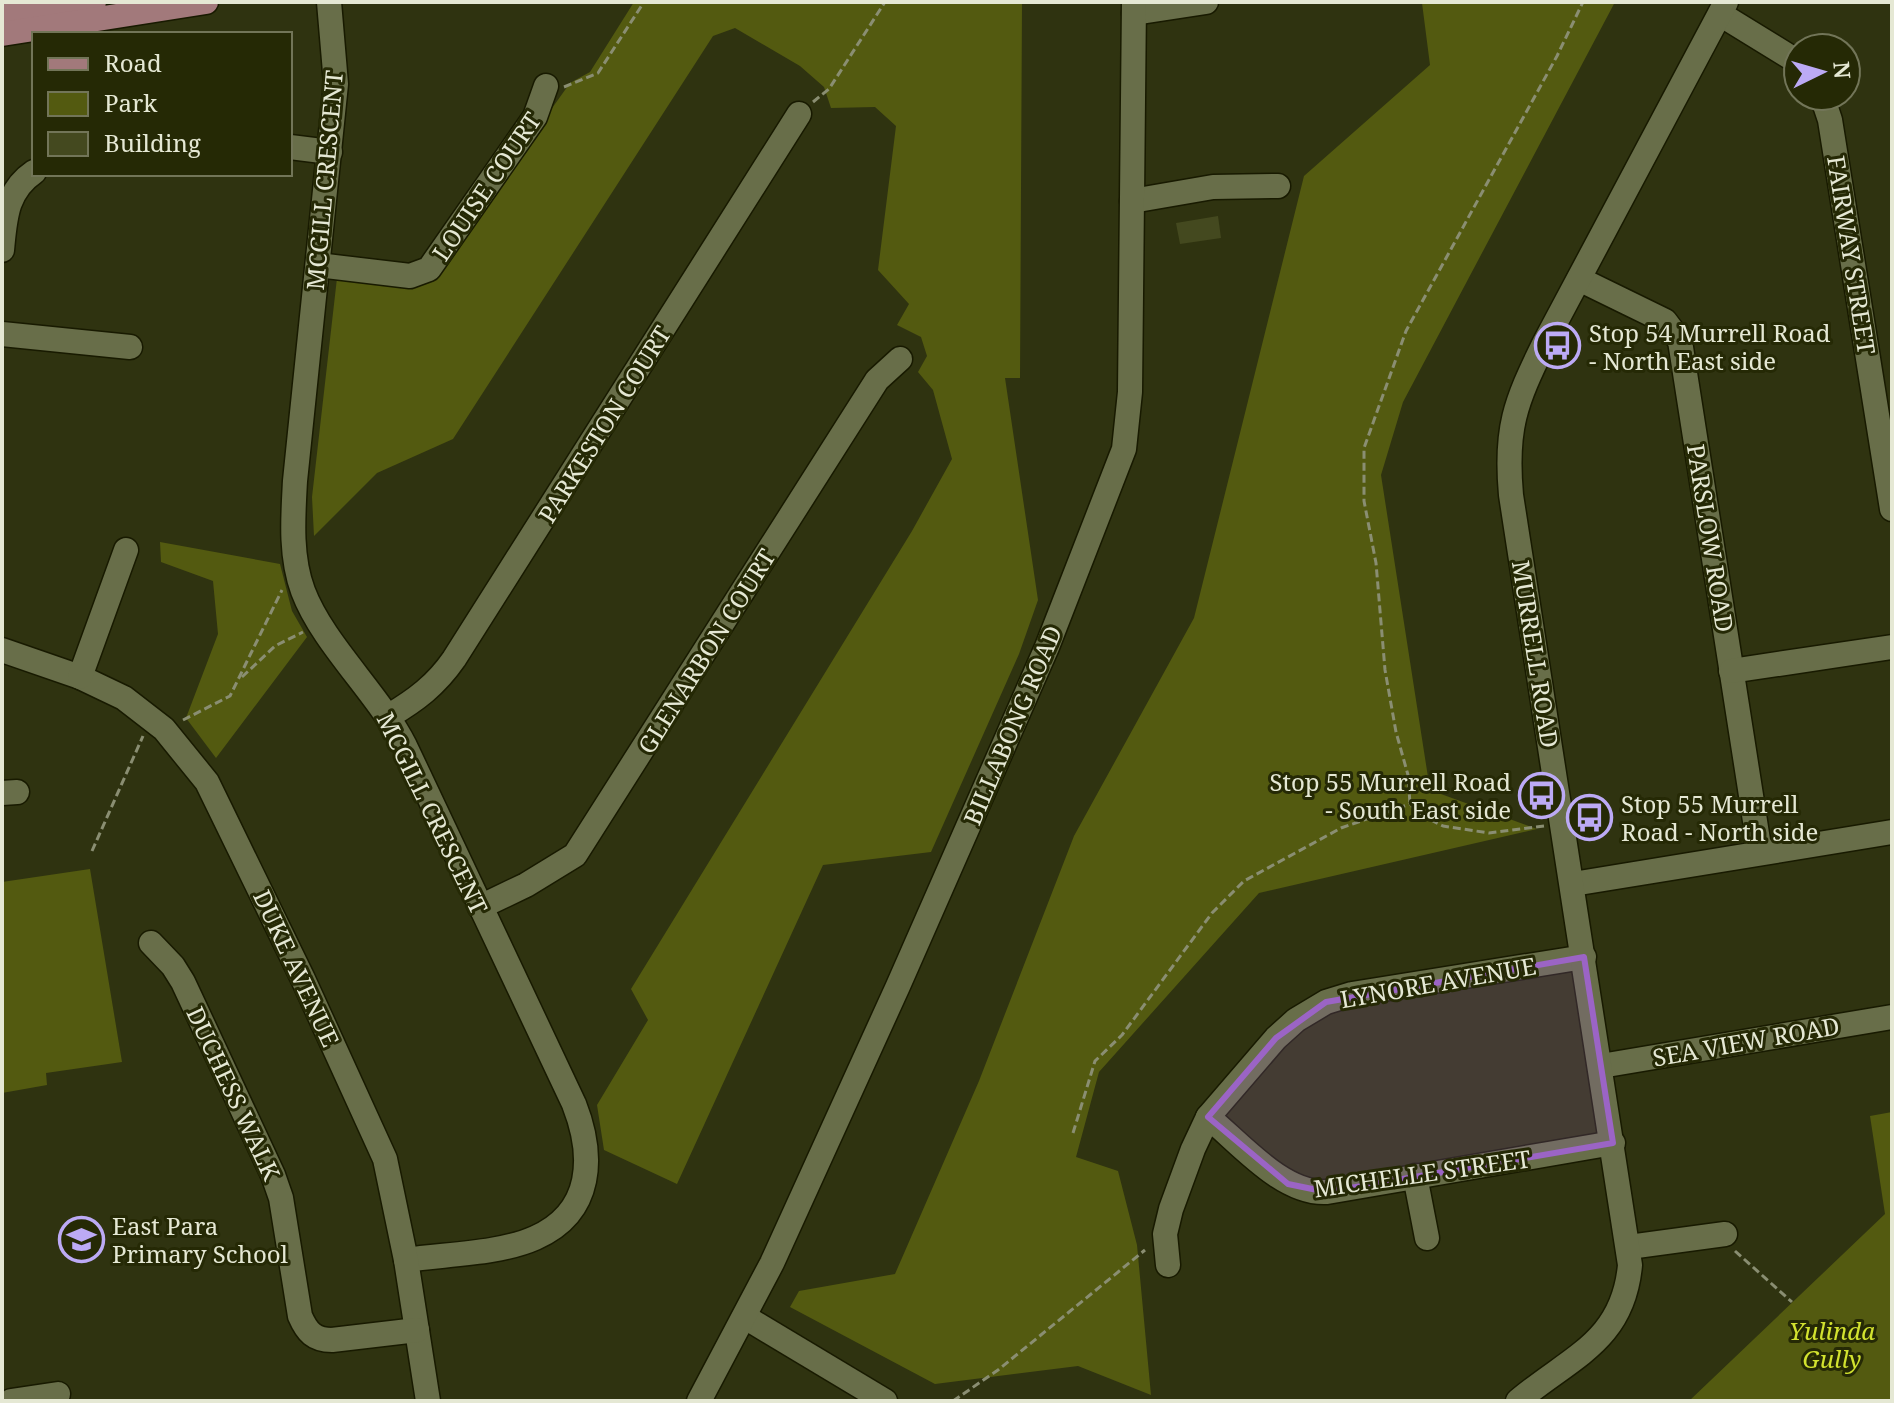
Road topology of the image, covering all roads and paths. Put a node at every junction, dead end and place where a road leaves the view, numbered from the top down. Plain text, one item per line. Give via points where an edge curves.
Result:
1 (94, 2) edge
2 (206, 2) edge
3 (329, 2) edge
4 (644, 2) edge
5 (885, 2) edge
6 (1206, 2) edge
7 (1583, 2) edge
8 (1134, 8) edge
9 (1723, 8) edge
10 (2, 15) edge
11 (2, 34) edge
12 (1782, 50) edge
13 (553, 87) joint
14 (1827, 112) edge
15 (799, 114) joint
16 (292, 147) edge
17 (330, 152) junction
18 (32, 173) edge
19 (1278, 186) dead end
20 (6, 196) edge
21 (1132, 201) junction
22 (2, 250) edge
23 (318, 265) junction
24 (1579, 279) junction
25 (2, 334) edge
26 (130, 347) dead end
27 (900, 359) dead end
28 (1892, 509) edge
29 (126, 550) dead end
30 (296, 566) junction
31 (317, 619) junction
32 (1892, 647) edge
33 (2, 650) edge
34 (1731, 671) junction
35 (80, 677) junction
36 (241, 678) junction
37 (177, 715) dead end
38 (389, 716) junction
39 (151, 718) junction
40 (1410, 804) junction
41 (1563, 824) junction
42 (1892, 832) edge
43 (92, 851) dead end
44 (1760, 853) junction
45 (1573, 884) junction
46 (480, 907) junction
47 (151, 943) dead end
48 (1584, 957) junction
49 (1892, 1017) edge
50 (1601, 1066) junction
51 (1208, 1117) junction
52 (1073, 1133) dead end
53 (1613, 1143) junction
54 (1415, 1176) junction
55 (1165, 1234) junction
56 (1725, 1234) joint
57 (1427, 1238) dead end
58 (1629, 1247) junction
59 (406, 1260) junction
60 (1168, 1265) dead end
61 (1792, 1302) dead end
62 (745, 1317) junction
63 (417, 1330) junction
64 (58, 1394) dead end
65 (11, 1401) edge
66 (428, 1401) edge
67 (699, 1401) edge
68 (885, 1401) edge
69 (953, 1401) edge
70 (1518, 1401) edge

1 - 10 main road
2 - 11 main road
3 - 17 street, MCGILL CRESCENT via 336,84
4 - 13 path via 598,73
5 - 15 path via 829,89
6 - 8 street
7 - 40 path via 1406,331 1364,448 1364,501 1376,563 1385,670
8 - 21 street, BILLABONG ROAD
9 - 12 street
9 - 24 street, MURRELL ROAD
13 - 23 street, LOUISE COURT via 429,269 410,276
14 - 28 street, FAIRWAY STREET
15 - 38 street, PARKESTON COURT via 448,668 424,694
16 - 17 street
17 - 23 street, MCGILL CRESCENT
18 - 20 street
19 - 21 street via 1213,187
20 - 22 street
21 - 62 street, BILLABONG ROAD via 1130,392 1124,449 983,794
23 - 30 street, MCGILL CRESCENT via 295,481
24 - 34 street, PARSLOW ROAD via 1665,321 1680,341
24 - 41 street, MURRELL ROAD via 1528,376 1508,452
25 - 26 street
27 - 46 street, GLENARBON COURT via 877,380 575,855
29 - 35 street
30 - 31 street, MCGILL CRESCENT
30 - 36 path
31 - 36 path via 275,646
31 - 38 street, MCGILL CRESCENT
32 - 34 street
33 - 35 street, DUKE AVENUE
34 - 44 street, PARSLOW ROAD
35 - 39 street, DUKE AVENUE
36 - 37 path via 230,696 185,721
38 - 46 street, MCGILL CRESCENT
39 - 43 path
39 - 59 street, DUKE AVENUE via 207,782 309,992 385,1159
40 - 41 path via 1443,826 1489,833
40 - 52 path via 1341,828 1244,881 1212,913 1122,1035 1095,1061
41 - 45 street, MURRELL ROAD
42 - 44 street
44 - 45 street
45 - 48 street, MURRELL ROAD
46 - 59 street, MCGILL CRESCENT via 574,1104 586,1143 587,1173 563,1218 537,1237
47 - 63 street, DUCHESS WALK via 183,982 273,1175 300,1316 309,1332 332,1340
48 - 50 street, MURRELL ROAD
48 - 51 street, LYNORE AVENUE via 1370,990 1326,1002 1276,1038
49 - 50 street, SEA VIEW ROAD
50 - 53 street, MURRELL ROAD
51 - 54 street, MICHELLE STREET via 1303,1191 1327,1192
51 - 55 street, LYNORE AVENUE
53 - 54 street, MICHELLE STREET
53 - 58 street, MURRELL ROAD
54 - 57 street
55 - 60 street, LYNORE AVENUE
55 - 69 path
56 - 58 street
56 - 61 path via 1738,1256
58 - 70 street, MURRELL ROAD via 1624,1299 1609,1327
59 - 63 street, DUKE AVENUE
62 - 67 street, BILLABONG ROAD
62 - 68 street
63 - 66 street, DUKE AVENUE
64 - 65 street

